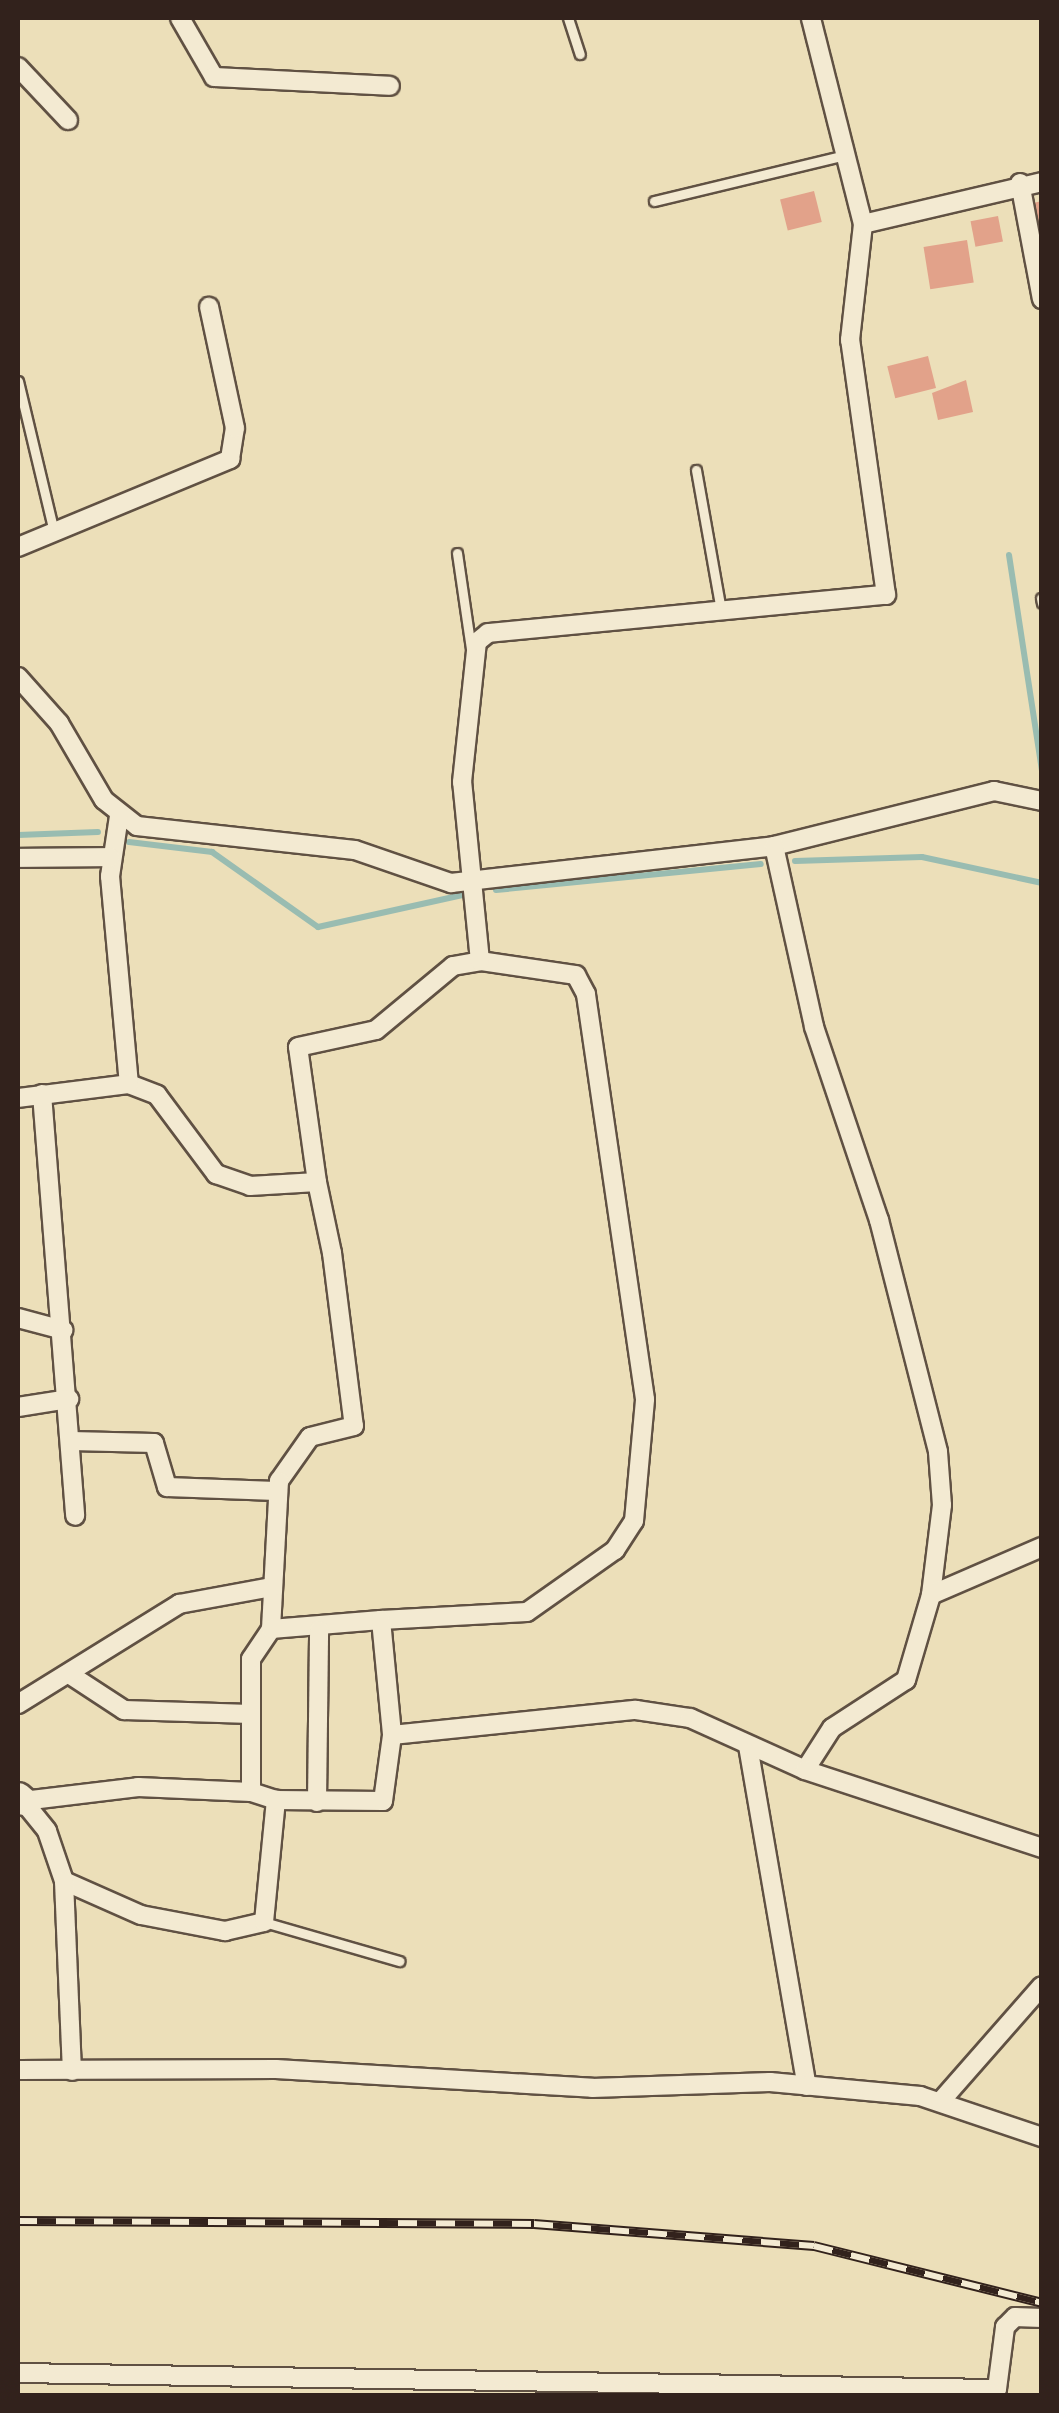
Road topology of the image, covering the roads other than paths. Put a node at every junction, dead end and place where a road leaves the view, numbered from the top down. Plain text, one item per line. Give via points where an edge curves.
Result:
1 (180, 18) edge
2 (568, 18) edge
3 (811, 18) edge
4 (580, 54) dead end
5 (18, 67) edge
6 (390, 86) dead end
7 (68, 120) dead end
8 (844, 155) junction
9 (1042, 182) edge
10 (1020, 183) junction
11 (654, 201) dead end
12 (864, 224) junction
13 (1042, 299) edge
14 (209, 307) dead end
15 (18, 382) edge
16 (696, 470) dead end
17 (54, 532) junction
18 (18, 547) edge
19 (457, 552) dead end
20 (721, 611) junction
21 (472, 654) junction
22 (18, 677) edge
23 (1042, 801) edge
24 (119, 816) junction
25 (774, 846) junction
26 (110, 857) junction
27 (18, 858) edge
28 (475, 881) junction
29 (480, 960) junction
30 (129, 1084) junction
31 (42, 1094) junction
32 (18, 1098) edge
33 (317, 1182) junction
34 (18, 1318) edge
35 (63, 1330) junction
36 (69, 1399) junction
37 (18, 1407) edge
38 (71, 1440) junction
39 (276, 1491) junction
40 (76, 1516) dead end
41 (1042, 1547) edge
42 (272, 1587) junction
43 (930, 1595) junction
44 (381, 1620) junction
45 (271, 1628) junction
46 (319, 1630) junction
47 (68, 1674) junction
48 (18, 1704) edge
49 (251, 1714) junction
50 (392, 1735) junction
51 (748, 1746) junction
52 (805, 1770) junction
53 (251, 1792) junction
54 (19, 1800) edge
55 (276, 1800) junction
56 (317, 1802) junction
57 (1041, 1846) edge
58 (64, 1881) junction
59 (264, 1922) junction
60 (398, 1961) dead end
61 (1042, 1986) edge
62 (18, 2070) edge
63 (72, 2071) junction
64 (807, 2086) junction
65 (940, 2102) junction
66 (1042, 2137) edge
67 (1042, 2318) edge
68 (18, 2374) edge

1 - 6 street via 214,77
2 - 4 lane
3 - 8 street
5 - 7 street
8 - 11 lane
8 - 12 street
9 - 10 street
10 - 12 street
10 - 13 street
12 - 20 street via 850,340 886,596
14 - 17 street via 235,428 230,459
15 - 17 lane
16 - 20 lane
17 - 18 street
19 - 21 lane
20 - 21 street via 488,633
21 - 28 street via 462,782
22 - 24 street
23 - 25 street via 964,795
24 - 26 street
24 - 28 street via 195,837 355,850 434,880
25 - 28 street
25 - 43 street via 814,1027 878,1220 938,1452 942,1505
26 - 27 street
26 - 30 street
28 - 29 street
29 - 33 street via 453,966 376,1030 298,1046
29 - 44 street via 576,975 586,994 645,1399 634,1521 614,1550 528,1612
30 - 31 street
30 - 33 street via 157,1095 216,1174 250,1186
31 - 32 street
31 - 35 street
33 - 39 street via 354,1426 301,1444
34 - 35 street
35 - 36 street
36 - 37 street
36 - 38 street
38 - 39 street via 154,1444 167,1487
38 - 40 street
39 - 42 street
41 - 43 street
42 - 45 street
42 - 47 street via 179,1604
43 - 52 street via 906,1680 832,1728
44 - 46 street
44 - 50 street
45 - 46 street
45 - 49 street via 253,1648
46 - 56 street
47 - 48 street
47 - 49 street via 124,1710
49 - 53 street
50 - 51 street via 652,1710
50 - 56 street via 388,1796
51 - 52 street
51 - 64 street
52 - 57 street
53 - 54 street via 138,1787
53 - 55 street
54 - 58 street via 47,1831
55 - 56 street
55 - 59 street
58 - 59 street via 170,1922 225,1931
58 - 63 street
59 - 60 lane
61 - 65 street
62 - 63 street
63 - 64 street
64 - 65 street
65 - 66 street
67 - 68 street via 1015,2317 1005,2326 997,2389

